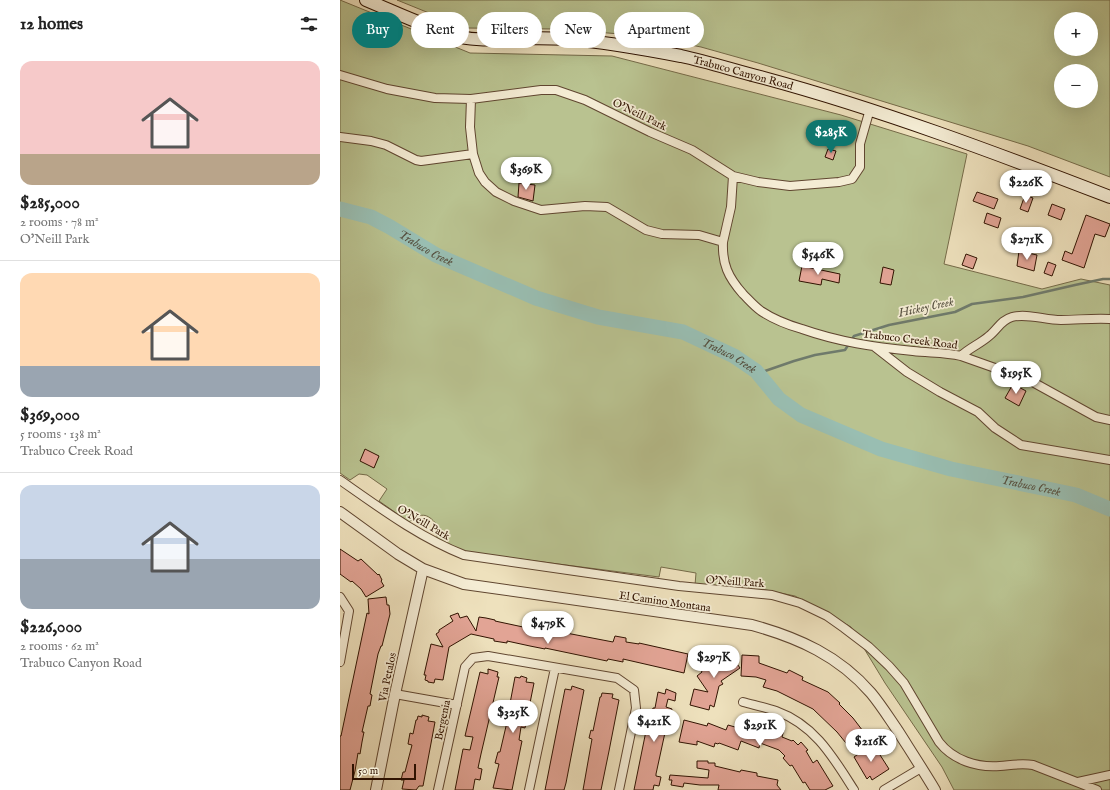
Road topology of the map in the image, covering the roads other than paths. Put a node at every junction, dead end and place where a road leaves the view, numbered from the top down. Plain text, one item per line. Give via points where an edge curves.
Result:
1 (366, 0) edge
2 (340, 75) edge
3 (471, 99) junction
4 (870, 109) junction
5 (340, 137) edge
6 (473, 154) junction
7 (733, 176) junction
8 (1110, 197) edge
9 (723, 242) junction
10 (1110, 319) edge
11 (874, 347) junction
12 (961, 356) junction
13 (1110, 420) edge
14 (1110, 460) edge
15 (340, 480) edge
16 (340, 512) edge
17 (423, 569) junction
18 (340, 597) edge
19 (340, 662) edge
20 (555, 668) junction
21 (395, 694) junction
22 (743, 702) dead end
23 (456, 705) junction
24 (921, 768) junction
25 (1110, 775) edge
26 (1078, 782) junction
27 (376, 790) edge
28 (438, 790) edge
29 (529, 790) edge
30 (619, 790) edge
31 (854, 790) edge
32 (884, 790) edge
33 (935, 790) edge
34 (1097, 790) edge

1 - 4 main road, Trabuco Canyon Road via 460,37 570,39 624,46 705,62
2 - 3 street, O'Neill Park via 387,89 435,98
3 - 6 street via 470,127
3 - 7 street, O'Neill Park via 556,90 585,100 692,150
4 - 7 street, O'Neill Park via 860,144 860,167 852,180 790,186
4 - 8 main road, Trabuco Canyon Road via 988,150
5 - 6 street via 386,145 421,161
6 - 9 street via 485,182 496,192 528,207 541,210 607,207 646,230 662,234 700,235
7 - 9 street via 731,207
9 - 11 street, Trabuco Creek Road via 722,256 727,273 761,311 786,324 842,341
10 - 12 street, Trabuco Creek Road via 1060,320 1013,316
11 - 12 street, Trabuco Creek Road
11 - 14 street via 907,372 978,412 995,428 1021,445
12 - 13 street, Trabuco Creek Road via 1029,380 1096,417
15 - 26 street, O'Neill Park via 426,537 464,555 679,586 772,595 800,603 827,616 844,628 889,666 904,683 940,742 956,757 989,766 1023,763 1033,765
16 - 17 street, El Camino Montana
17 - 21 street, Via Petalos
17 - 24 street, El Camino Montana via 480,587 752,625 788,636 834,660 867,689 880,704
18 - 19 street via 349,611
20 - 23 street, Bergenia via 488,656 473,658 464,667
20 - 29 street
20 - 30 street via 617,678 634,690 636,708
21 - 23 street
21 - 27 street, Via Petalos
22 - 31 street via 777,712 801,724 820,740
23 - 28 street, Bergenia
24 - 32 street
24 - 33 street, El Camino Montana
25 - 26 street
26 - 34 street, O'Neill Park

